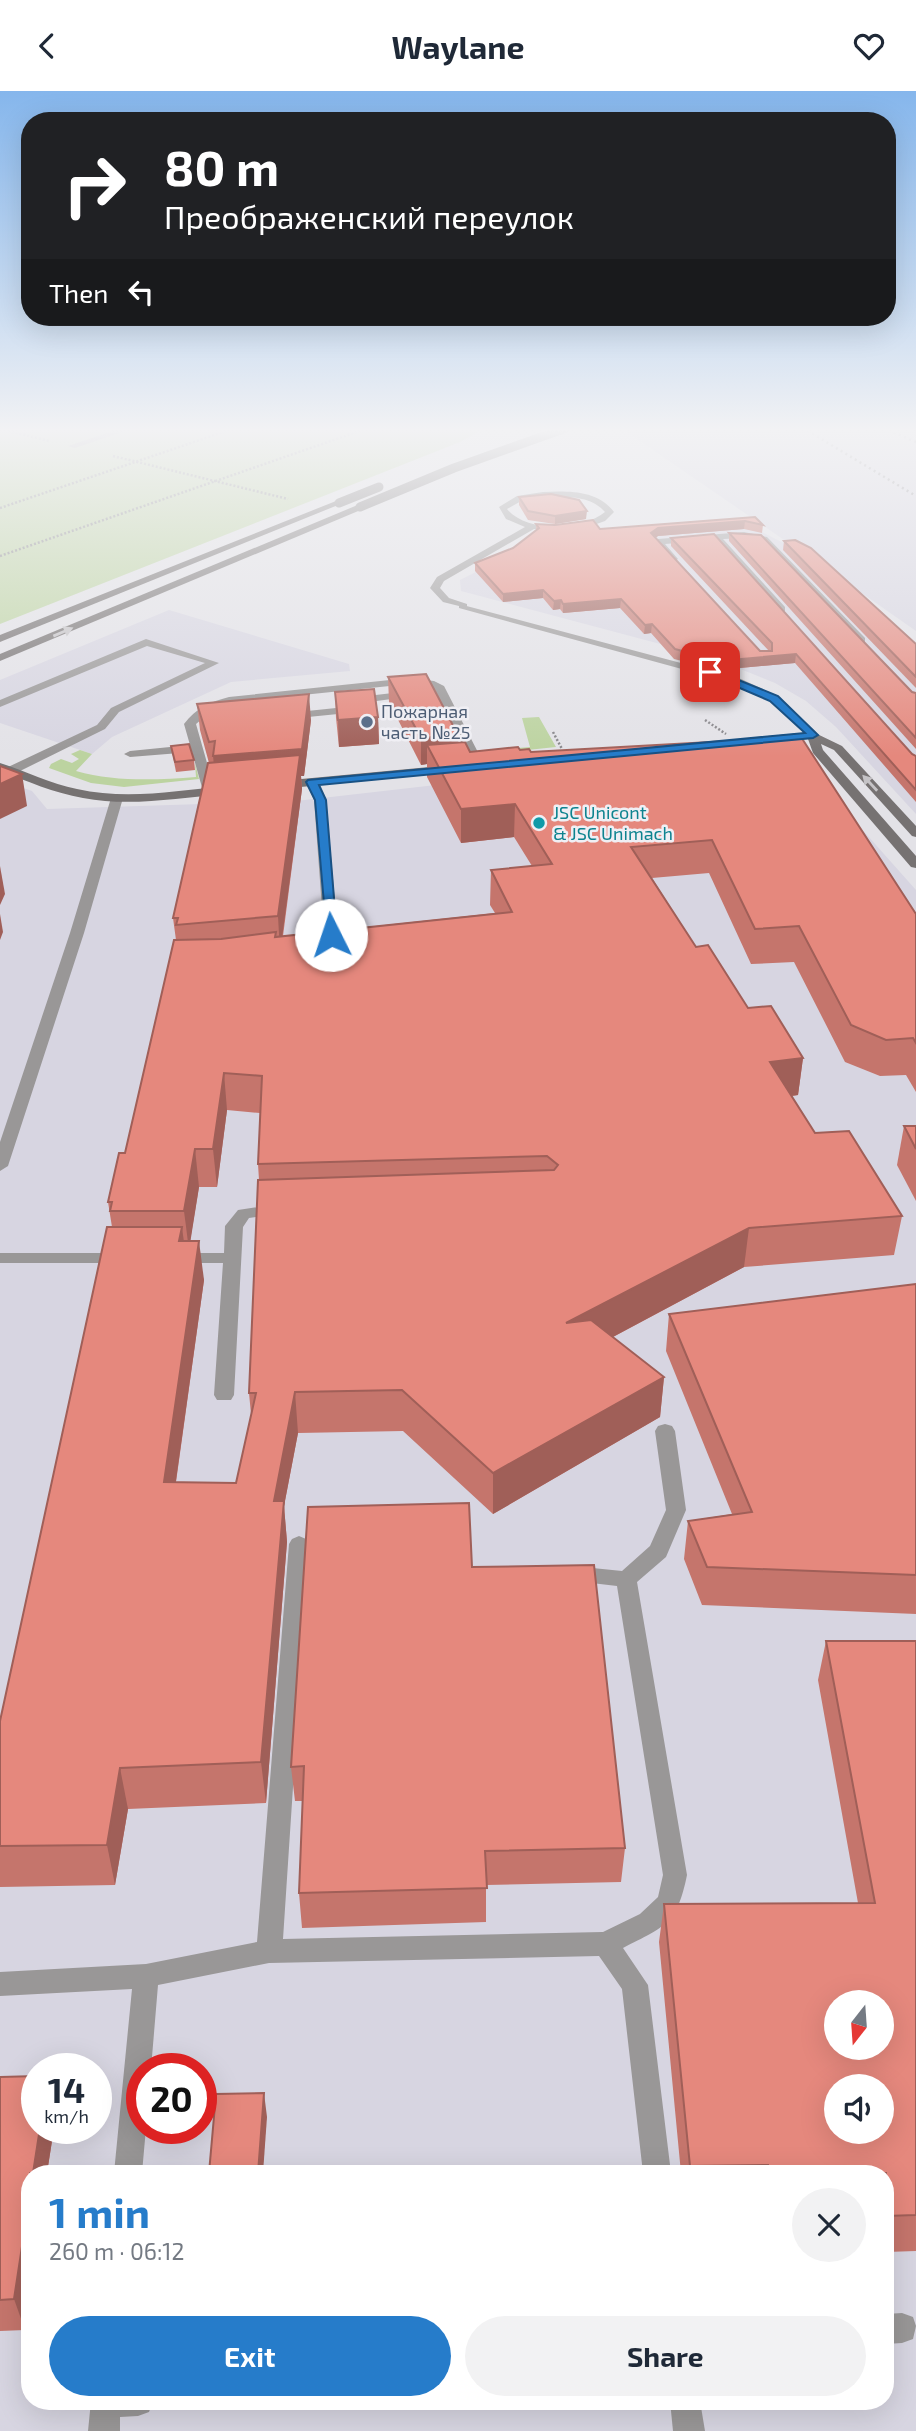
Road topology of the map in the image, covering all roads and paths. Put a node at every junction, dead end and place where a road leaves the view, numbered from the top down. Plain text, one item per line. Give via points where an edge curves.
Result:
1 (54, 537) edge
2 (250, 537) edge
3 (288, 537) edge
4 (513, 537) edge
5 (733, 537) edge
6 (758, 537) edge
7 (718, 538) junction
8 (0, 556) edge
9 (685, 572) edge
10 (790, 619) edge
11 (0, 639) edge
12 (870, 649) edge
13 (0, 658) edge
14 (441, 691) junction
15 (0, 704) edge
16 (270, 717) edge
17 (705, 720) dead end
18 (203, 723) edge
19 (190, 724) junction
20 (553, 732) dead end
21 (726, 734) dead end
22 (813, 735) junction
23 (750, 741) edge
24 (196, 747) junction
25 (562, 749) edge
26 (130, 754) dead end
27 (485, 766) joint
28 (5, 769) edge
29 (312, 782) junction
30 (261, 787) edge
31 (235, 789) edge
32 (209, 791) junction
33 (117, 798) junction
34 (916, 833) edge
35 (916, 864) edge
36 (304, 956) edge
37 (0, 1166) edge
38 (291, 1209) edge
39 (0, 1258) edge
40 (142, 1258) edge
41 (168, 1258) edge
42 (232, 1258) junction
43 (224, 1395) dead end
44 (665, 1431) dead end
45 (299, 1544) dead end
46 (556, 1573) edge
47 (626, 1579) junction
48 (605, 1944) junction
49 (269, 1951) junction
50 (146, 1976) junction
51 (0, 1984) edge
52 (129, 2165) edge
53 (656, 2165) edge
54 (105, 2410) edge
55 (686, 2410) edge
56 (104, 2431) edge
57 (689, 2431) edge

1 - 8 path
2 - 11 main road, bridge
13 -> 3 main road, bridge
4 - 22 street via 440,579 435,588 439,594 463,606 737,681 774,698
5 - 7 street
6 - 12 street via 769,542
7 - 9 street via 658,542
7 - 10 street
14 - 16 street via 377,697 338,711
14 - 19 street via 434,684 409,681 233,699 212,704
14 - 27 street
15 - 28 street via 146,642 214,663 115,710 101,727
17 - 21 path
18 - 19 street
19 - 24 street
20 - 25 path
22 - 23 main road
34 -> 22 main road via 838,748
22 - 35 main road via 817,751
24 - 26 street
24 - 32 street
27 - 29 main road
28 - 33 main road via 72,792
29 - 30 main road
29 - 36 street via 320,800 331,935 322,948
31 - 32 main road
32 - 33 main road
33 - 37 street
38 - 42 street via 244,1215 234,1226
39 - 40 street
41 - 42 street
42 - 43 street
44 - 47 street via 676,1510 659,1551
45 - 49 street
46 - 47 street
47 - 48 street via 675,1875 669,1903 649,1922
48 - 49 street
48 - 53 street via 635,1985
49 - 50 street
50 - 51 street
50 - 52 street
54 - 56 street
55 - 57 street

